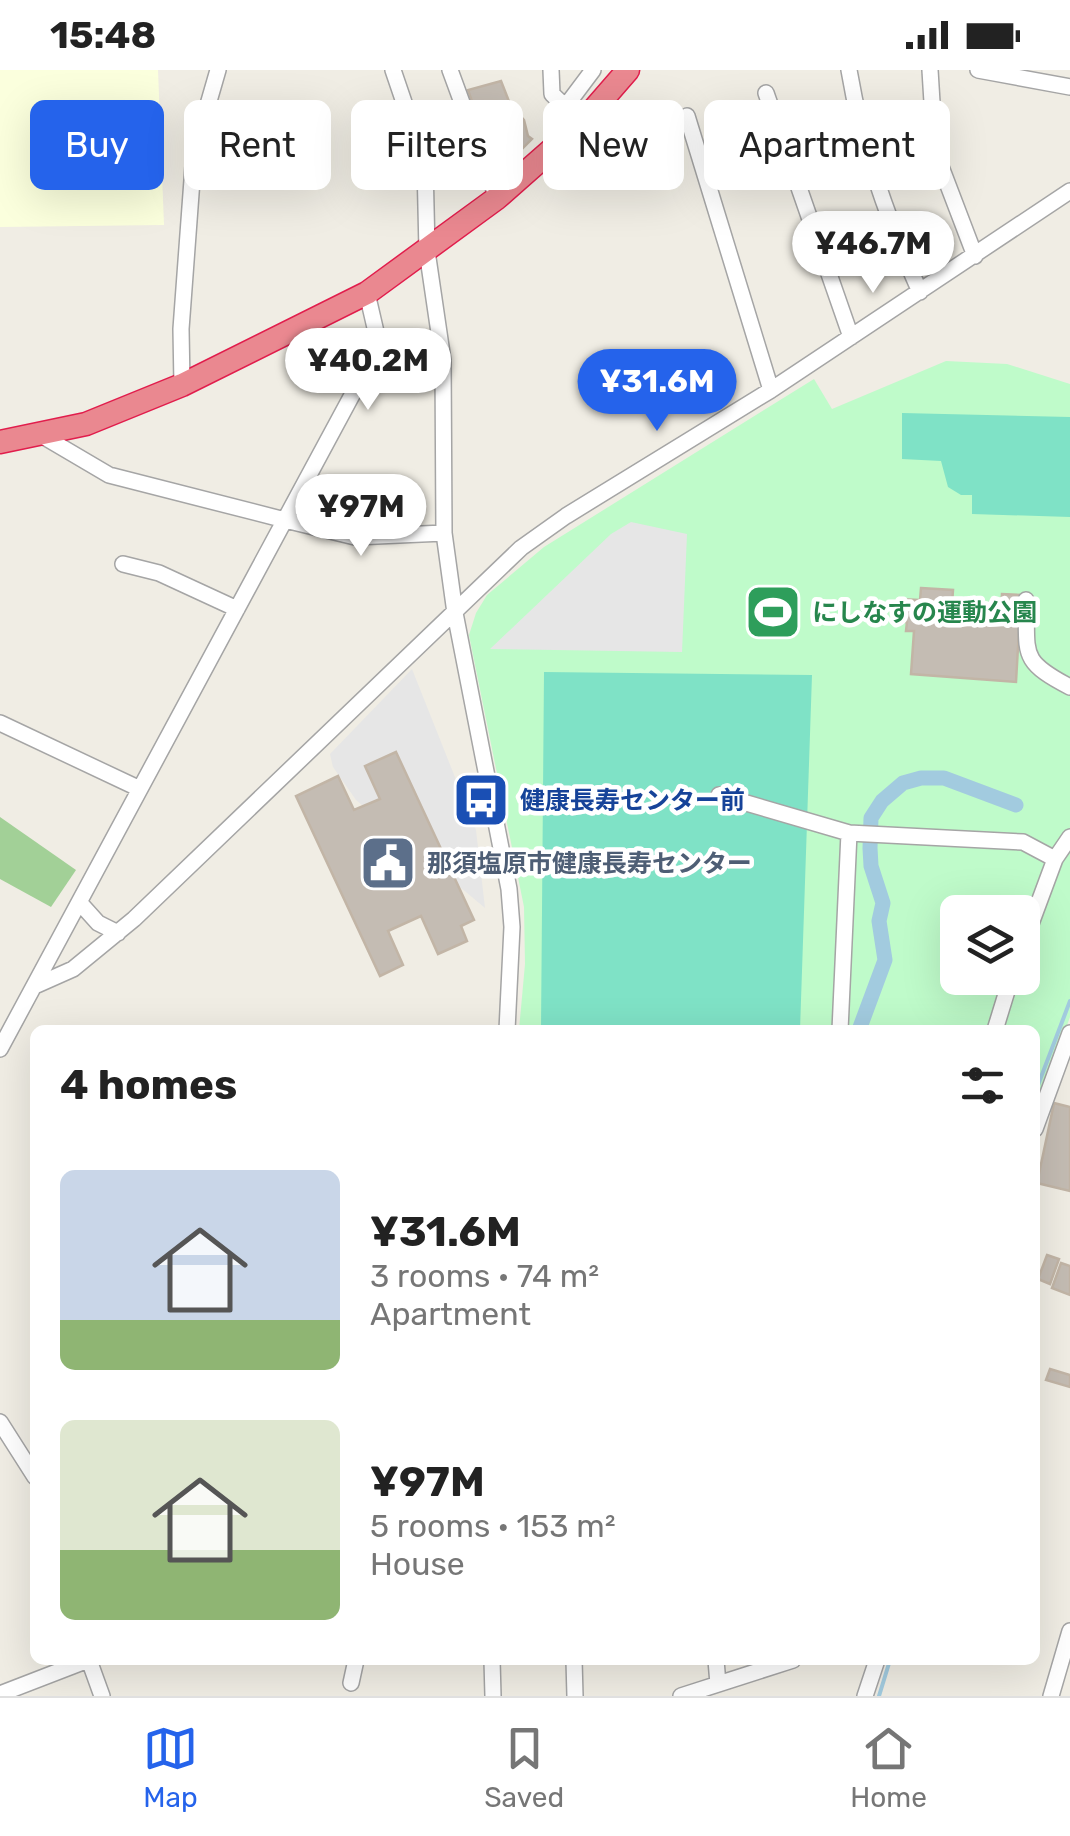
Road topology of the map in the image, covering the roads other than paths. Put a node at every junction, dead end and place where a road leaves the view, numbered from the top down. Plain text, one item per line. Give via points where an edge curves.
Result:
1 (218, 70) edge
2 (393, 70) edge
3 (450, 70) edge
4 (551, 70) edge
5 (593, 70) edge
6 (628, 70) edge
7 (849, 70) edge
8 (930, 70) edge
9 (978, 70) edge
10 (1036, 75) edge
11 (1070, 86) edge
12 (766, 92) dead end
13 (559, 100) edge
14 (580, 100) edge
15 (591, 100) edge
16 (687, 116) dead end
17 (543, 148) edge
18 (1070, 191) edge
19 (497, 198) junction
20 (428, 251) junction
21 (975, 256) junction
22 (920, 292) junction
23 (367, 293) junction
24 (851, 338) junction
25 (182, 385) junction
26 (771, 390) junction
27 (42, 434) junction
28 (0, 442) edge
29 (284, 520) junction
30 (444, 534) junction
31 (122, 564) dead end
32 (1026, 600) dead end
33 (237, 609) junction
34 (455, 613) junction
35 (1070, 686) edge
36 (0, 723) edge
37 (140, 789) junction
38 (719, 795) dead end
39 (849, 833) junction
40 (1070, 838) edge
41 (1056, 859) junction
42 (1040, 901) edge
43 (80, 903) junction
44 (118, 933) junction
45 (37, 985) junction
46 (1005, 995) edge
47 (507, 1025) edge
48 (840, 1025) edge
49 (996, 1025) edge
50 (1070, 1033) edge
51 (0, 1049) edge
52 (1040, 1114) edge
53 (0, 1422) edge
54 (30, 1468) edge
55 (1070, 1631) edge
56 (76, 1665) edge
57 (91, 1665) edge
58 (355, 1665) edge
59 (492, 1665) edge
60 (574, 1665) edge
61 (716, 1665) edge
62 (777, 1665) edge
63 (874, 1665) edge
64 (350, 1683) dead end
65 (718, 1684) junction
66 (0, 1694) edge
67 (102, 1696) edge
68 (493, 1696) edge
69 (575, 1696) edge
70 (681, 1696) edge
71 (865, 1696) edge
72 (1050, 1696) edge

1 - 25 street via 194,152
2 - 20 street via 425,164
3 - 19 street
4 - 13 street
5 - 14 street
6 - 15 highway
7 - 22 street via 888,220
8 - 21 street via 935,151
9 - 10 street
10 - 11 street
12 - 24 street
16 - 26 street
17 - 19 highway
18 - 21 street
19 - 20 highway
20 - 23 highway
20 - 30 street via 443,360
21 - 22 street
22 - 24 street
23 - 25 highway
23 - 29 street via 378,345
24 - 26 street
25 - 27 highway via 86,424
26 - 34 street via 540,534
27 - 28 highway
27 - 29 street via 110,475
29 - 30 street via 355,537
29 - 33 street
30 - 34 street
31 - 33 street via 159,573
32 - 35 street via 1028,654 1038,671
33 - 37 street
34 - 44 street
34 - 47 street via 509,889
36 - 37 street
37 - 43 street
38 - 39 street
39 - 41 street via 1022,842
39 - 48 street
40 - 41 street
41 - 42 street
43 - 44 street
43 - 45 street
44 - 45 street via 73,968
45 - 51 street
46 - 49 street
50 - 52 street
53 - 54 street
55 - 72 street
56 - 66 street
57 - 67 street
58 - 64 street
59 - 68 street
60 - 69 street
61 - 65 street
62 - 65 street
63 - 71 street
65 - 70 street

